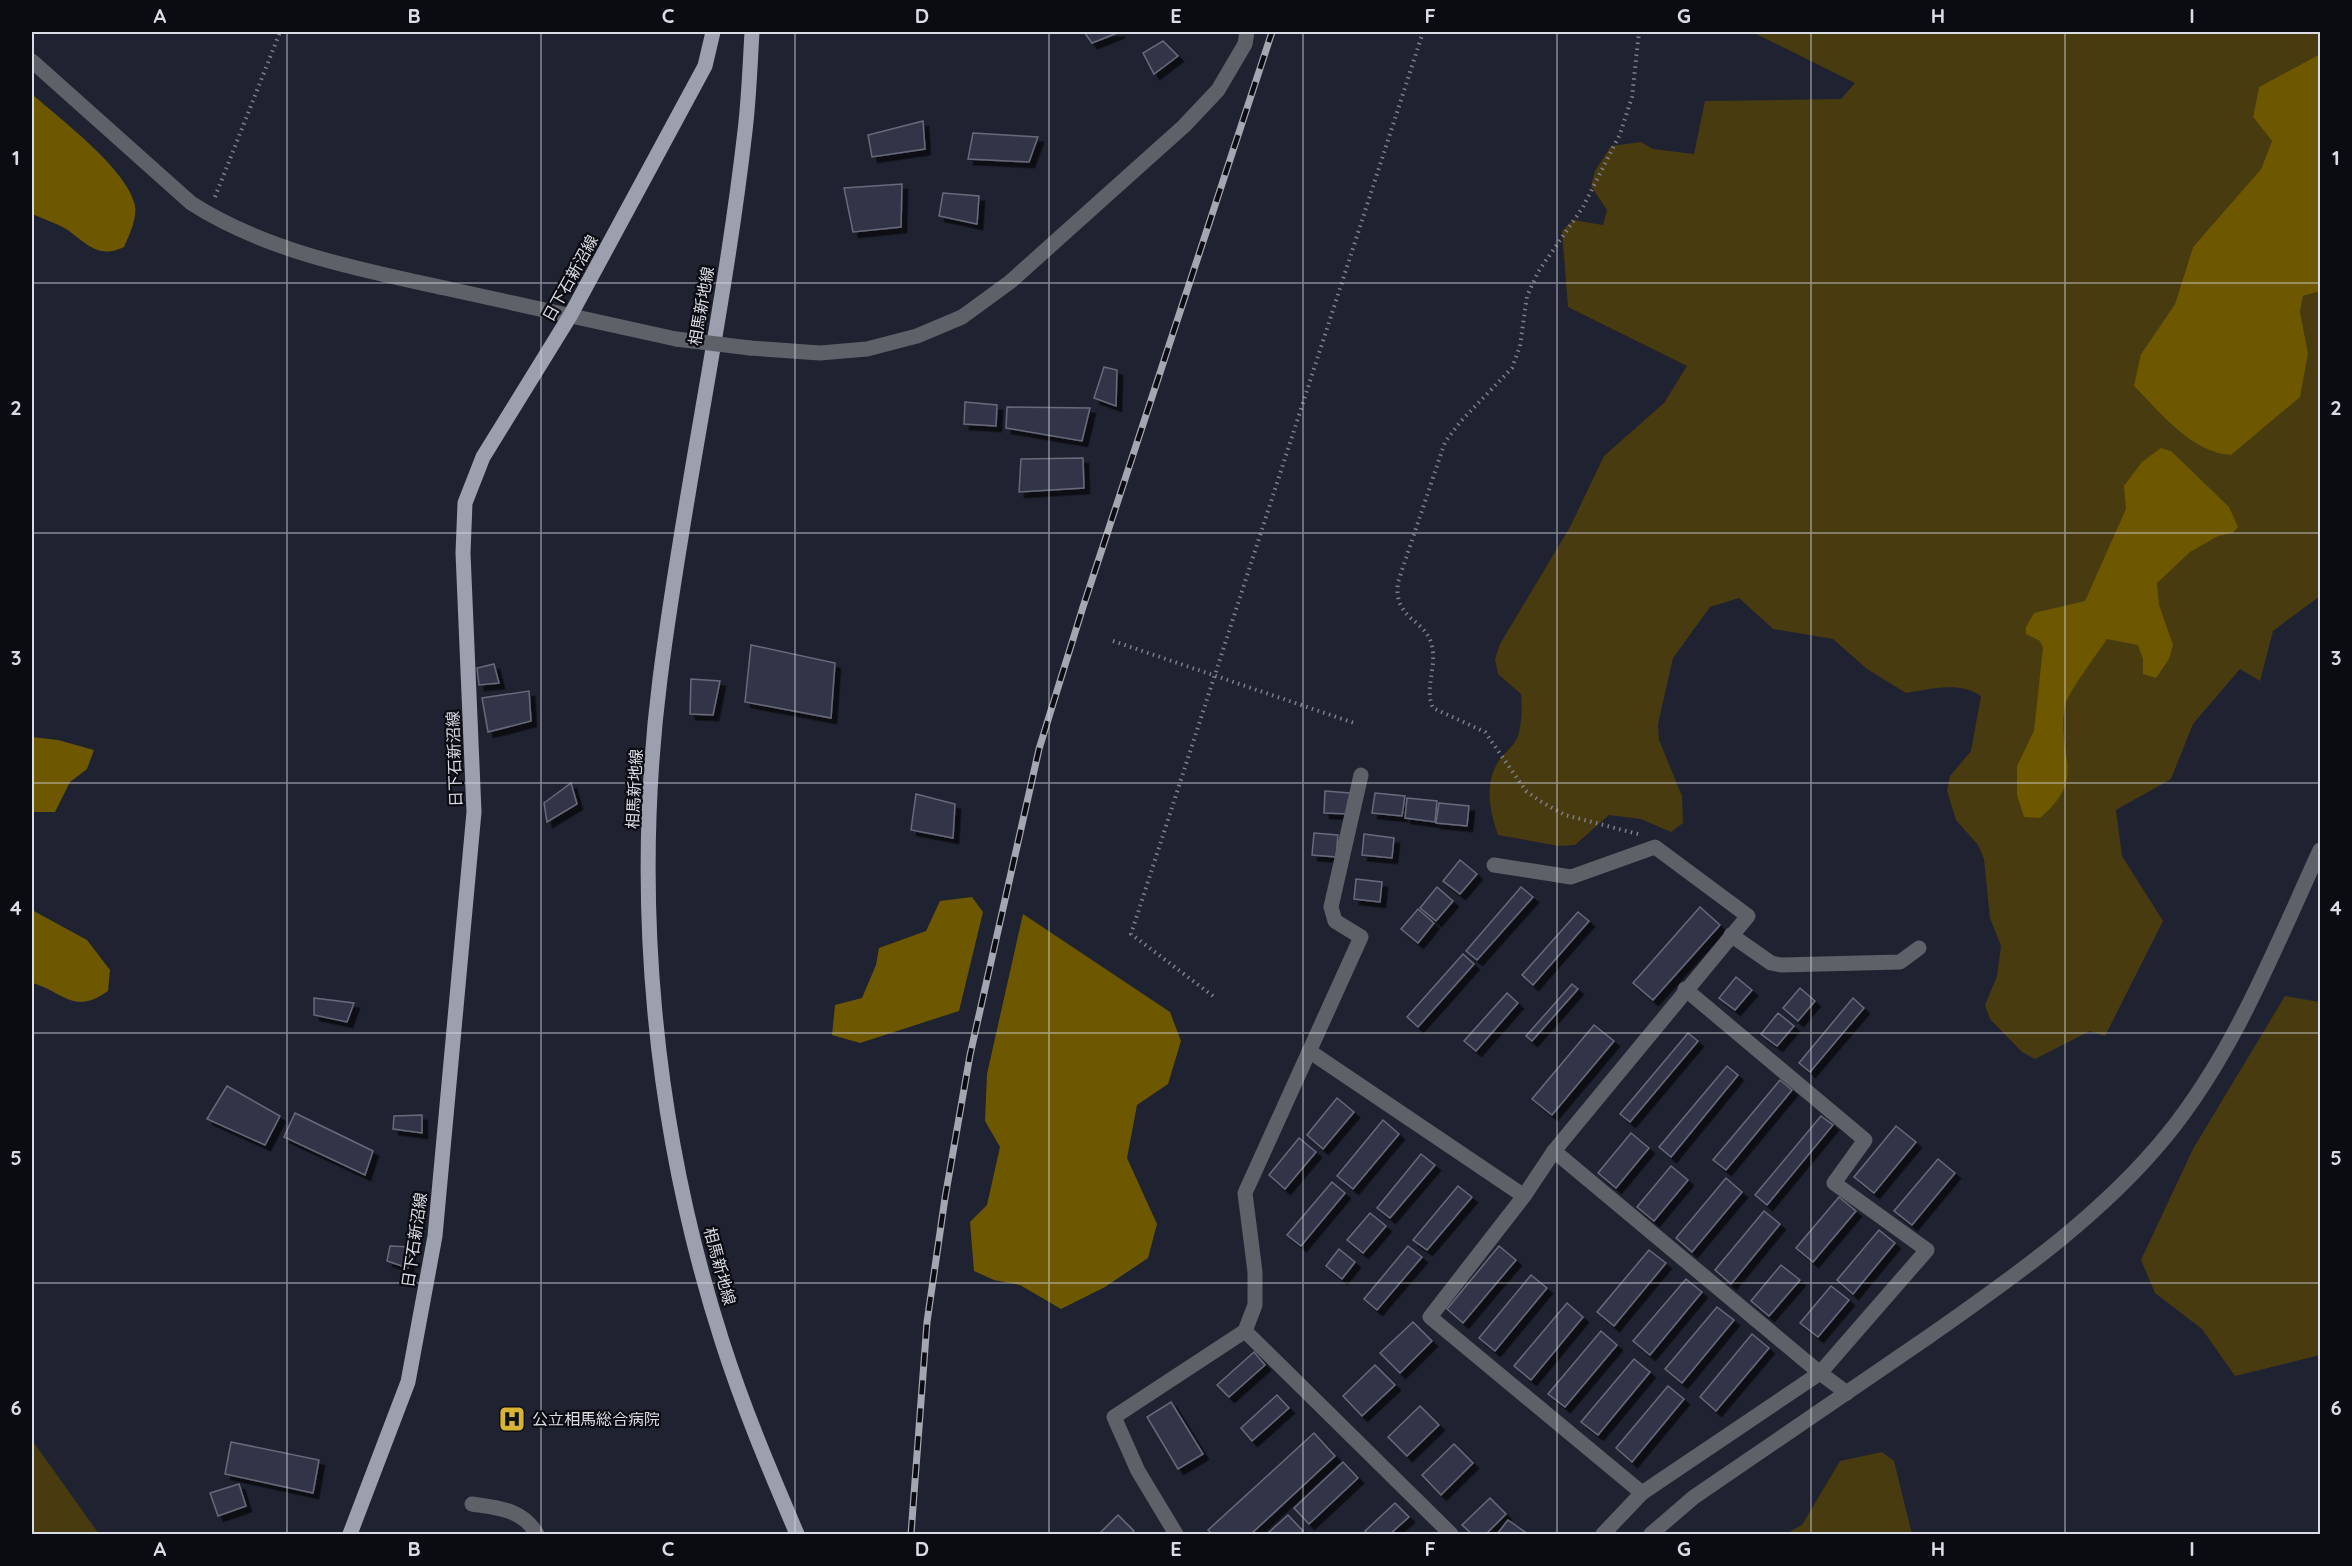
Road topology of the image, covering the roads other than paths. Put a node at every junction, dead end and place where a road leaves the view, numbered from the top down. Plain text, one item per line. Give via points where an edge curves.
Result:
1 (713, 32) edge
2 (752, 32) edge
3 (1247, 32) edge
4 (32, 61) edge
5 (570, 316) junction
6 (1361, 775) dead end
7 (2320, 850) edge
8 (1494, 865) dead end
9 (1731, 935) junction
10 (1919, 948) dead end
11 (1685, 988) junction
12 (1309, 1051) junction
13 (1554, 1151) junction
14 (1524, 1196) junction
15 (1245, 1331) junction
16 (1820, 1373) junction
17 (1847, 1393) junction
18 (1642, 1493) junction
19 (472, 1504) dead end
20 (350, 1534) edge
21 (537, 1534) edge
22 (797, 1534) edge
23 (1176, 1534) edge
24 (1451, 1534) edge
25 (1603, 1534) edge
26 (1651, 1534) edge

1 - 5 main road, 日下石新沼線 via 705,66
2 - 22 main road, 相馬新地線 via 745,129 727,261 660,681 650,791 652,1000 662,1084 689,1218 721,1340
3 - 5 street, bridge via 1245,44 1218,90 1184,126 1010,282 962,317 917,336 867,349 820,353 676,339
4 - 5 street via 208,214 289,249 383,275
5 - 20 main road, 日下石新沼線 via 483,457 465,503 463,553 474,812 435,1236 408,1382
6 - 12 street via 1331,907 1335,921 1361,937
7 - 17 street via 2247,1010 2168,1134 2123,1185 2056,1242
8 - 9 street via 1571,877 1655,847 1748,916
9 - 10 street via 1771,963 1781,965 1900,962
9 - 11 street
11 - 13 street
11 - 16 street via 1865,1140 1834,1183 1927,1250
12 - 14 street
12 - 15 street via 1245,1192 1255,1305
13 - 14 street
13 - 16 street
14 - 18 street via 1430,1317
15 - 23 street via 1114,1417 1138,1470
15 - 24 street
16 - 17 street
16 - 18 street
17 - 26 street via 1694,1497
18 - 25 street
19 - 21 street via 514,1511

